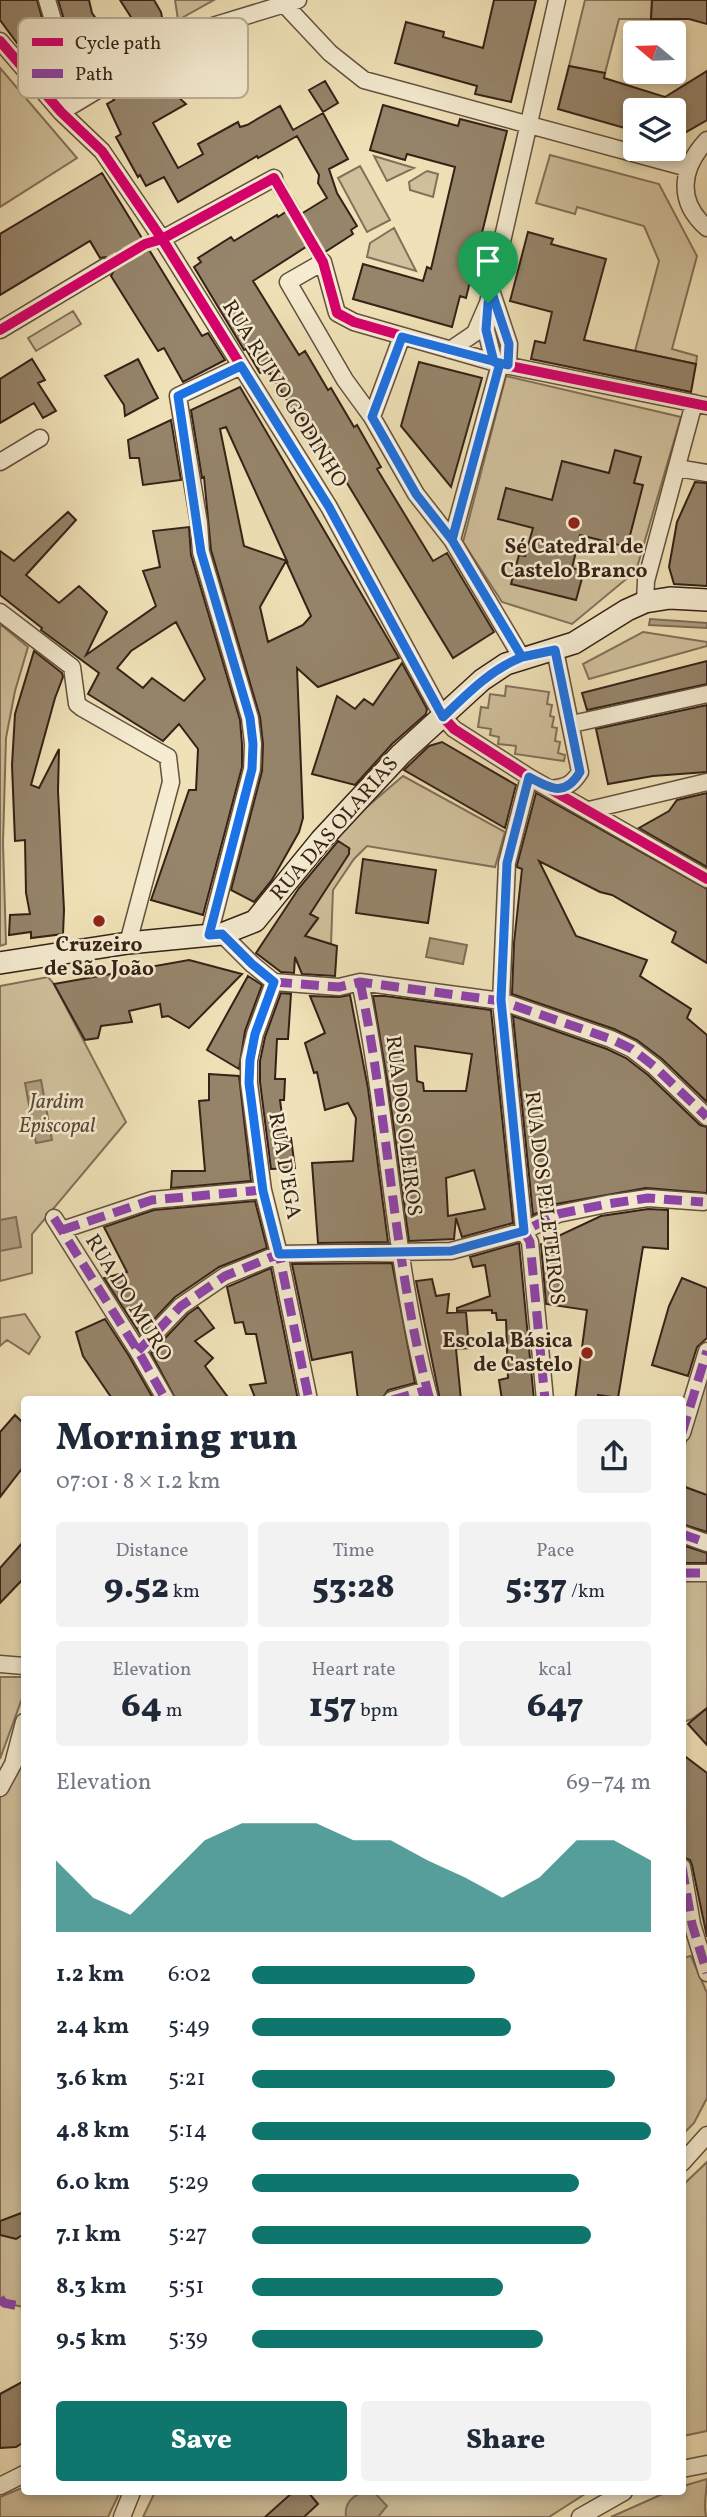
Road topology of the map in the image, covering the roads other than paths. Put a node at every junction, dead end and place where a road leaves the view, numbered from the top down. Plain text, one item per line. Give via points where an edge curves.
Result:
1 (47, 0) edge
2 (557, 0) edge
3 (291, 2) edge
4 (52, 18) edge
5 (239, 18) edge
6 (0, 41) edge
7 (18, 62) edge
8 (49, 98) edge
9 (61, 98) edge
10 (84, 98) edge
11 (61, 112) junction
12 (529, 126) junction
13 (707, 140) edge
14 (688, 168) junction
15 (274, 178) dead end
16 (707, 228) edge
17 (162, 239) junction
18 (105, 267) tunnel mouth
19 (490, 297) junction
20 (337, 313) junction
21 (312, 327) junction
22 (0, 330) edge
23 (402, 337) junction
24 (450, 350) junction
25 (501, 363) junction
26 (241, 366) junction
27 (701, 404) edge
28 (372, 417) junction
29 (40, 438) dead end
30 (0, 462) edge
31 (677, 468) junction
32 (707, 473) edge
33 (452, 540) junction
34 (707, 600) edge
35 (645, 602) junction
36 (0, 612) edge
37 (555, 650) junction
38 (522, 657) junction
39 (707, 694) edge
40 (443, 717) junction
41 (572, 724) junction
42 (529, 777) junction
43 (707, 782) edge
44 (551, 789) junction
45 (589, 810) junction
46 (707, 879) edge
47 (215, 934) junction
48 (128, 943) junction
49 (0, 963) edge
50 (274, 982) junction
51 (360, 982) junction
52 (501, 1000) junction
53 (707, 1117) edge
54 (263, 1191) junction
55 (703, 1202) dead end
56 (524, 1231) junction
57 (398, 1251) junction
58 (279, 1254) junction
59 (138, 1352) junction
60 (707, 1352) edge
61 (428, 1395) edge
62 (164, 1396) edge
63 (308, 1396) edge
64 (545, 1396) edge
65 (686, 1420) edge
66 (686, 1535) edge
67 (707, 1543) edge
68 (686, 1573) edge
69 (707, 1573) edge
70 (0, 1664) edge
71 (21, 1666) edge
72 (21, 1733) edge
73 (0, 1788) edge
74 (686, 1890) edge
75 (707, 1973) edge
76 (707, 2135) edge
77 (686, 2159) edge
78 (707, 2465) edge
79 (686, 2468) edge
80 (21, 2476) edge
81 (0, 2486) edge
82 (131, 2495) edge
83 (619, 2495) edge
84 (122, 2517) edge
85 (580, 2517) edge

1 - 4 street
2 - 12 street
3 - 5 street
3 - 12 street via 330,53 364,80
6 - 7 street, RUA RUIVO GODINHO
8 - 11 street, RUA RUIVO GODINHO
9 - 11 street
10 - 11 street
11 - 17 street, RUA RUIVO GODINHO via 102,151
12 - 14 street
12 - 19 street
13 - 14 street
14 - 16 street via 688,204
15 - 17 street
17 - 26 street, RUA RUIVO GODINHO
18 - 22 street
19 - 24 street via 475,333
19 - 25 street via 509,344
20 - 21 street
20 - 21 street via 323,262 288,282
20 - 23 street
21 - 28 street
23 - 24 street
23 - 28 street
24 - 25 street
25 - 27 street
25 - 33 street
26 - 40 street, RUA RUIVO GODINHO via 329,507
26 - 47 street via 178,396 201,552 242,684 253,744 252,769
27 - 31 street
28 - 33 street via 416,494
29 - 30 street
31 - 32 street
31 - 35 street via 646,581
33 - 38 street
34 - 35 main road
35 - 37 main road, RUA DAS OLARIAS
36 - 48 street via 72,667 77,704 168,757 171,782
37 - 38 main road, RUA DAS OLARIAS
37 - 41 street
38 - 40 main road, RUA DAS OLARIAS via 482,680
39 - 41 street
40 - 42 street via 454,729
40 - 47 main road, RUA DAS OLARIAS via 401,754 328,832 255,922
41 - 44 street via 580,772 566,787
42 - 44 street
42 - 52 street, RUA DOS PELETEIROS via 507,863
43 - 45 street
44 - 45 street
45 - 46 street
47 - 48 main road, RUA DAS OLARIAS
47 - 50 street
48 - 49 main road, RUA DAS OLARIAS
50 - 51 street via 339,987
50 - 54 street, RUA D'EGA via 250,1060
51 - 52 street
51 - 57 street, RUA DOS OLEIROS via 373,1044
52 - 53 street via 632,1049
52 - 56 street, RUA DOS PELETEIROS
54 - 58 street, RUA D'EGA
54 - 59 street, RUA DO MURO via 152,1200 58,1224
55 - 56 street via 648,1198 607,1204 558,1214
56 - 57 street via 451,1251
56 - 64 street, RUA DOS PELETEIROS via 530,1242
57 - 58 street
57 - 61 street, RUA DOS OLEIROS
58 - 59 street via 225,1276 181,1306
58 - 63 street, RUA D'EGA
59 - 62 street, RUA DO MURO
60 - 65 street
66 - 67 street
68 - 69 street
70 - 71 street
72 - 73 street via 13,1764
74 - 75 street
76 - 77 street
78 - 79 street
80 - 81 street
82 - 84 street
83 - 85 street

